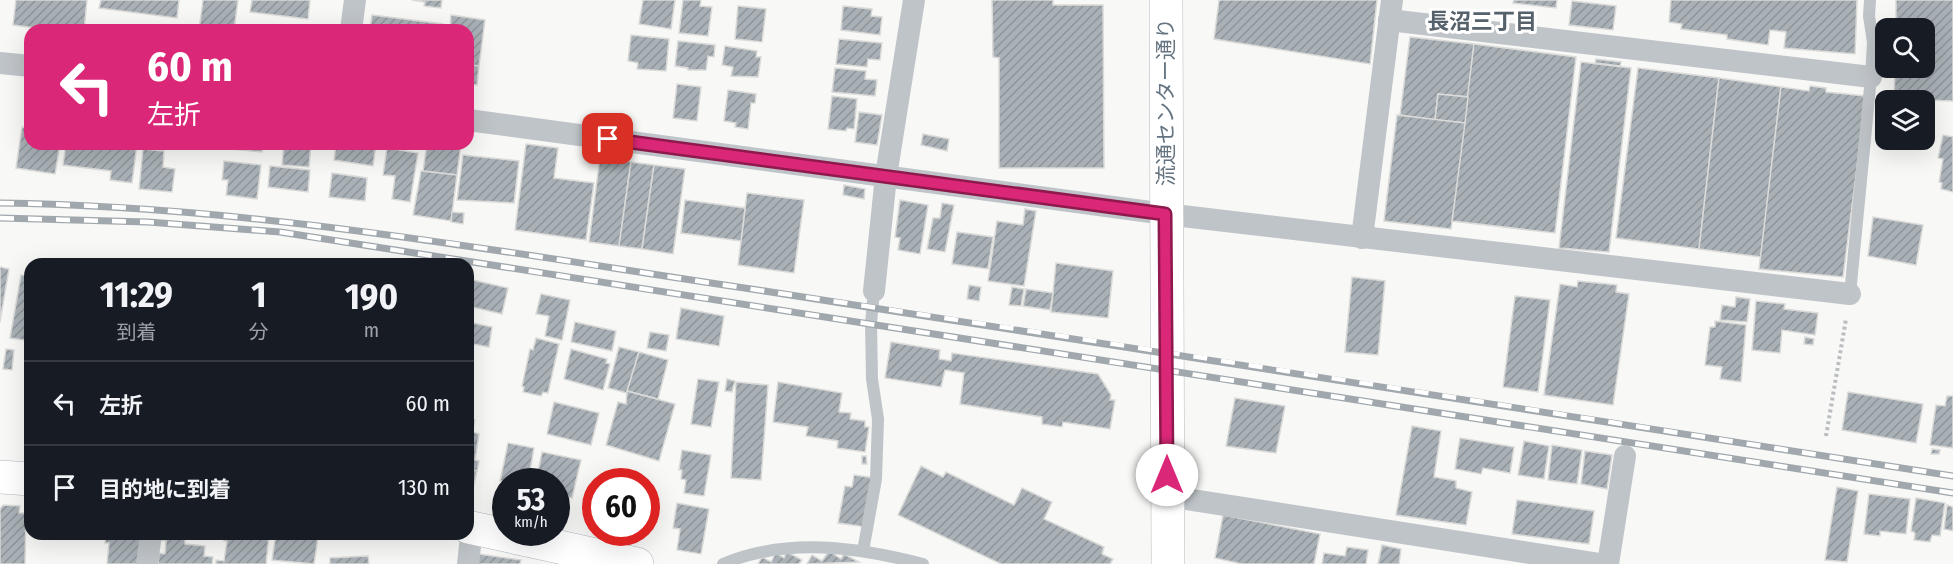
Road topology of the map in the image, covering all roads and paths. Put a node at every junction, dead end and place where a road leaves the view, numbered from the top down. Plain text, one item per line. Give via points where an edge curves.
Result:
1 (355, 0) edge
2 (914, 0) edge
3 (1166, 0) edge
4 (1870, 0) edge
5 (1391, 10) edge
6 (352, 24) edge
7 (0, 63) edge
8 (24, 65) edge
9 (1871, 77) junction
10 (474, 121) edge
11 (886, 176) junction
12 (1165, 214) junction
13 (1362, 238) junction
14 (874, 291) joint
15 (1850, 294) junction
16 (1826, 436) dead end
17 (1625, 456) dead end
18 (0, 477) edge
19 (24, 479) edge
20 (1167, 496) junction
21 (474, 528) edge
22 (150, 540) edge
23 (469, 540) edge
24 (863, 551) junction
25 (147, 564) edge
26 (468, 564) edge
27 (637, 564) edge
28 (723, 564) edge
29 (922, 564) edge
30 (1168, 564) edge
31 (1600, 564) edge
32 (1608, 564) edge

1 - 6 street
2 - 11 street
3 - 12 main road, 流通センター通り
4 - 9 lane
5 - 9 street
5 - 13 street
7 - 8 street
9 - 15 lane
10 - 11 street
11 - 12 street
11 - 14 street
12 - 13 street
12 - 20 main road, 流通センター通り
13 - 15 street
14 - 24 lane via 871,334 878,431 876,479
15 - 16 path
17 - 32 street
18 - 19 main road
20 - 30 main road, 流通センター通り
20 - 31 street
21 - 27 main road
22 - 25 street
23 - 26 street
24 - 28 lane via 824,547 765,549
24 - 29 lane

